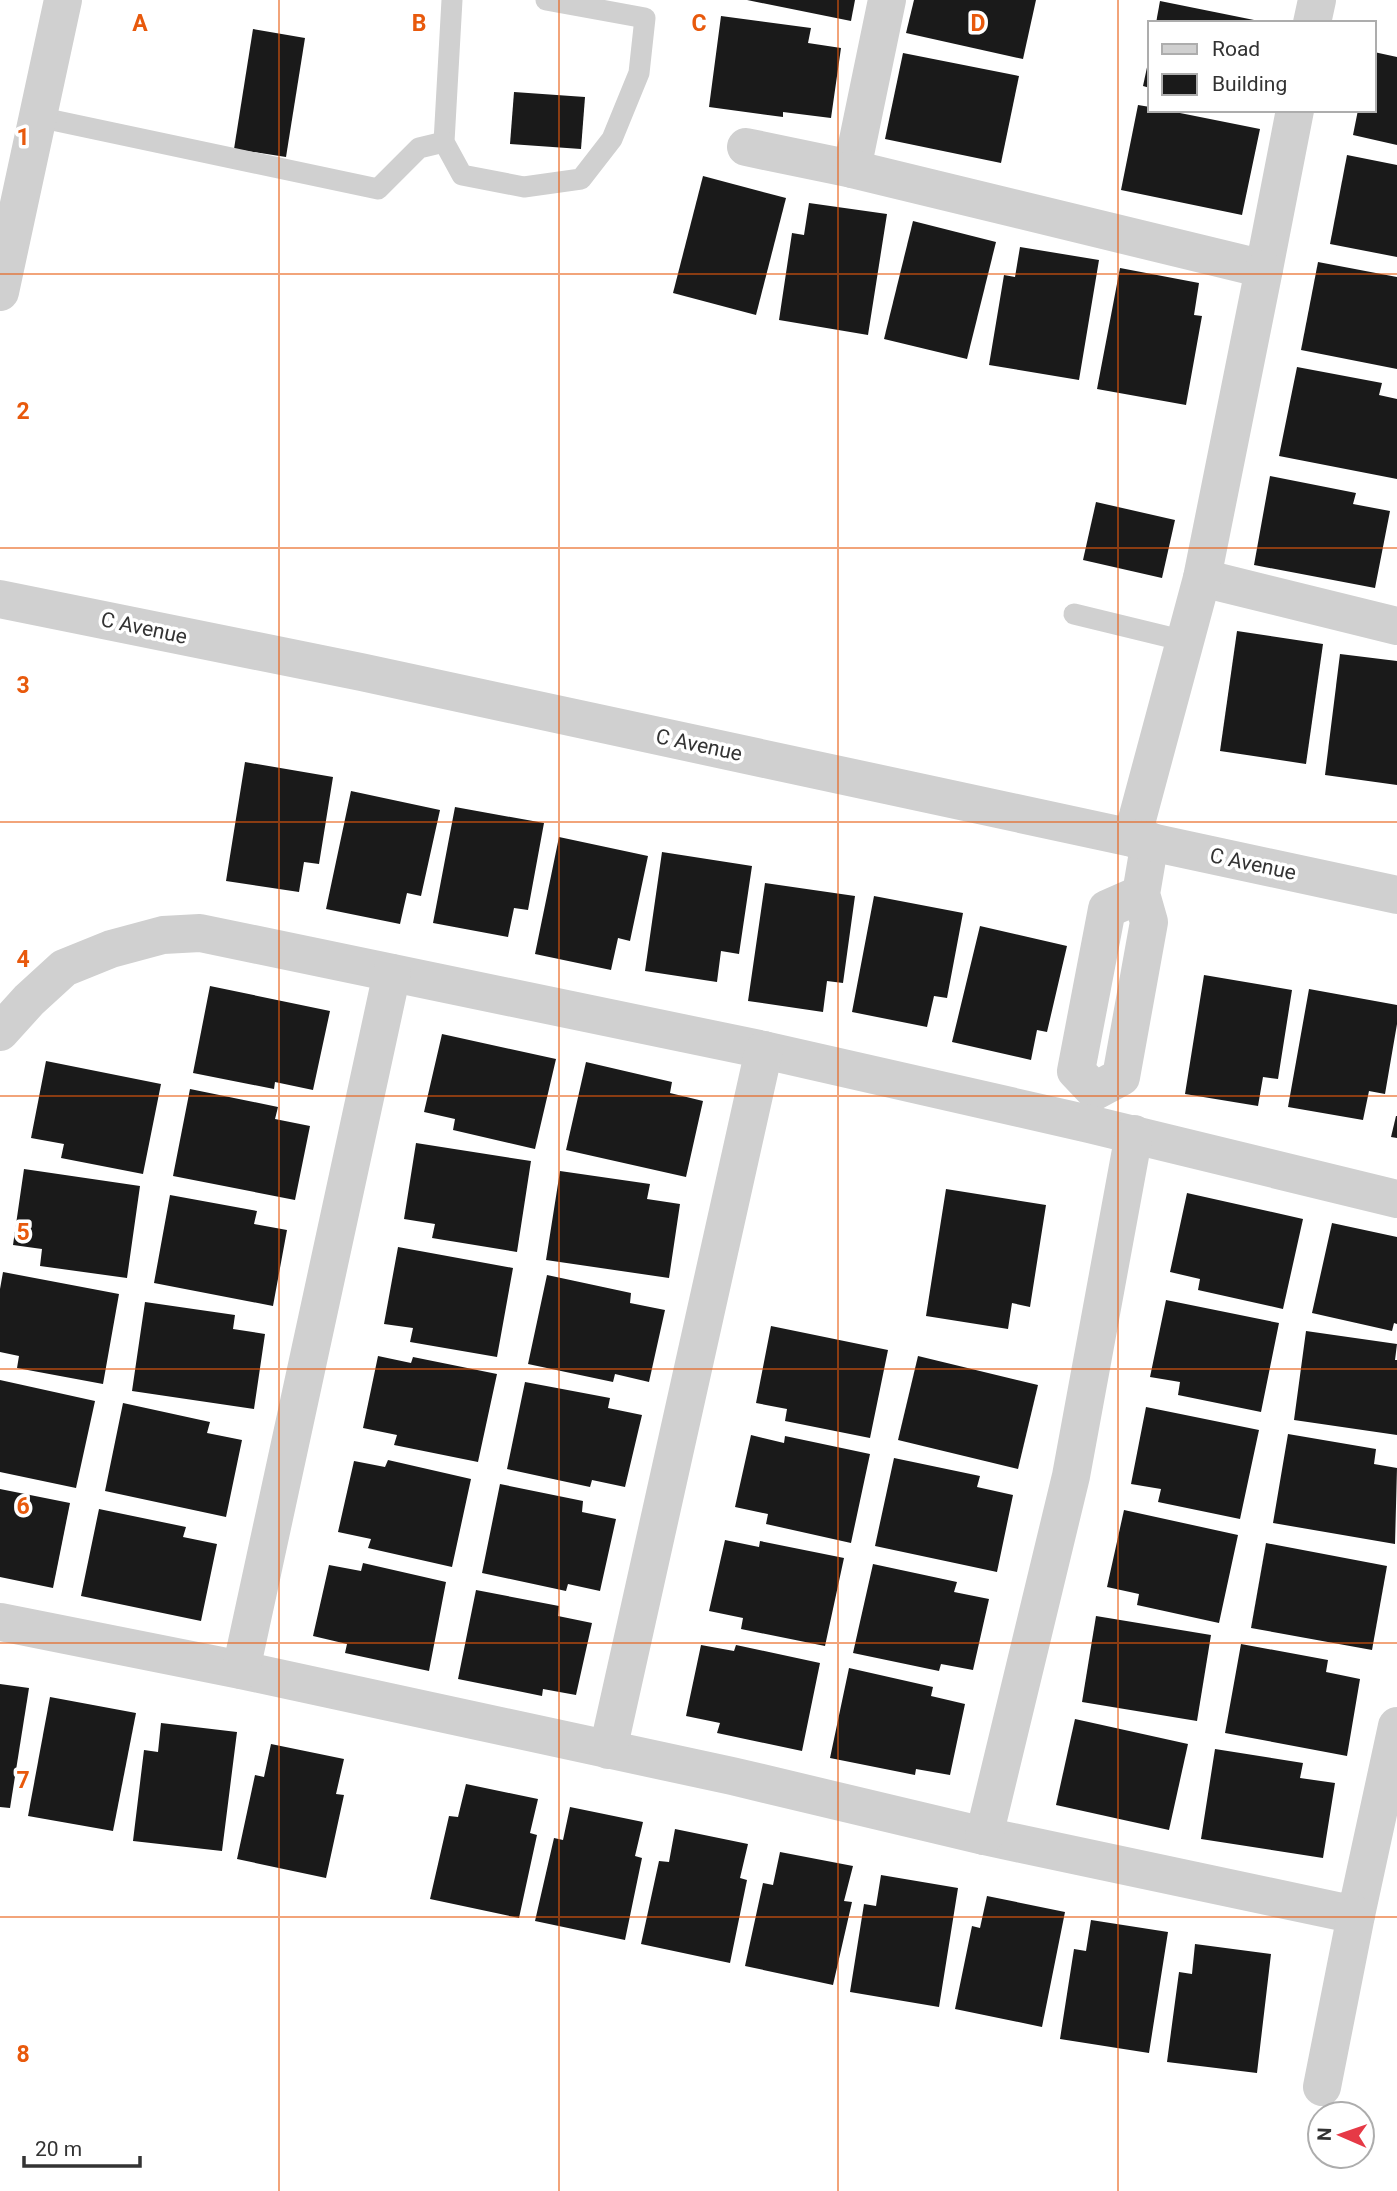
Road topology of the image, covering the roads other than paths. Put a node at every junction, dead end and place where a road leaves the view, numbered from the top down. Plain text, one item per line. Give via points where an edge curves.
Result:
1 (63, 0) edge
2 (452, 0) edge
3 (546, 0) edge
4 (887, 0) edge
5 (1317, 0) edge
6 (1312, 21) edge
7 (1295, 112) edge
8 (38, 117) junction
9 (444, 142) junction
10 (746, 147) dead end
11 (852, 169) junction
12 (1264, 269) junction
13 (0, 292) edge
14 (1202, 578) junction
15 (0, 599) edge
16 (1074, 614) dead end
17 (1397, 626) edge
18 (1185, 640) junction
19 (1141, 839) junction
20 (1397, 895) edge
21 (392, 973) junction
22 (0, 1032) edge
23 (764, 1050) junction
24 (1092, 1107) junction
25 (1133, 1134) junction
26 (1397, 1199) edge
27 (0, 1622) edge
28 (241, 1670) junction
29 (1397, 1726) edge
30 (608, 1749) junction
31 (984, 1836) junction
32 (1356, 1915) junction
33 (1322, 2087) dead end

1 - 8 street
2 - 9 lane
3 - 9 lane via 645,18 639,73 612,139 581,179 524,187 462,175
4 - 11 street
5 - 6 street
7 - 12 street
8 - 9 lane via 377,189 419,148
8 - 13 street
10 - 11 street
11 - 12 street
12 - 14 street
14 - 17 street
14 - 18 street
15 - 19 street, C Avenue
16 - 18 lane
18 - 19 street
19 - 20 street, C Avenue
19 - 24 street via 1141,894 1108,909 1076,1071
21 - 22 street via 200,933 163,935 64,968
21 - 23 street
21 - 28 street
23 - 24 street
23 - 30 street
24 - 25 street
25 - 26 street
25 - 31 street via 1071,1476
27 - 28 street
28 - 30 street
29 - 32 street
30 - 31 street
31 - 32 street
32 - 33 street

